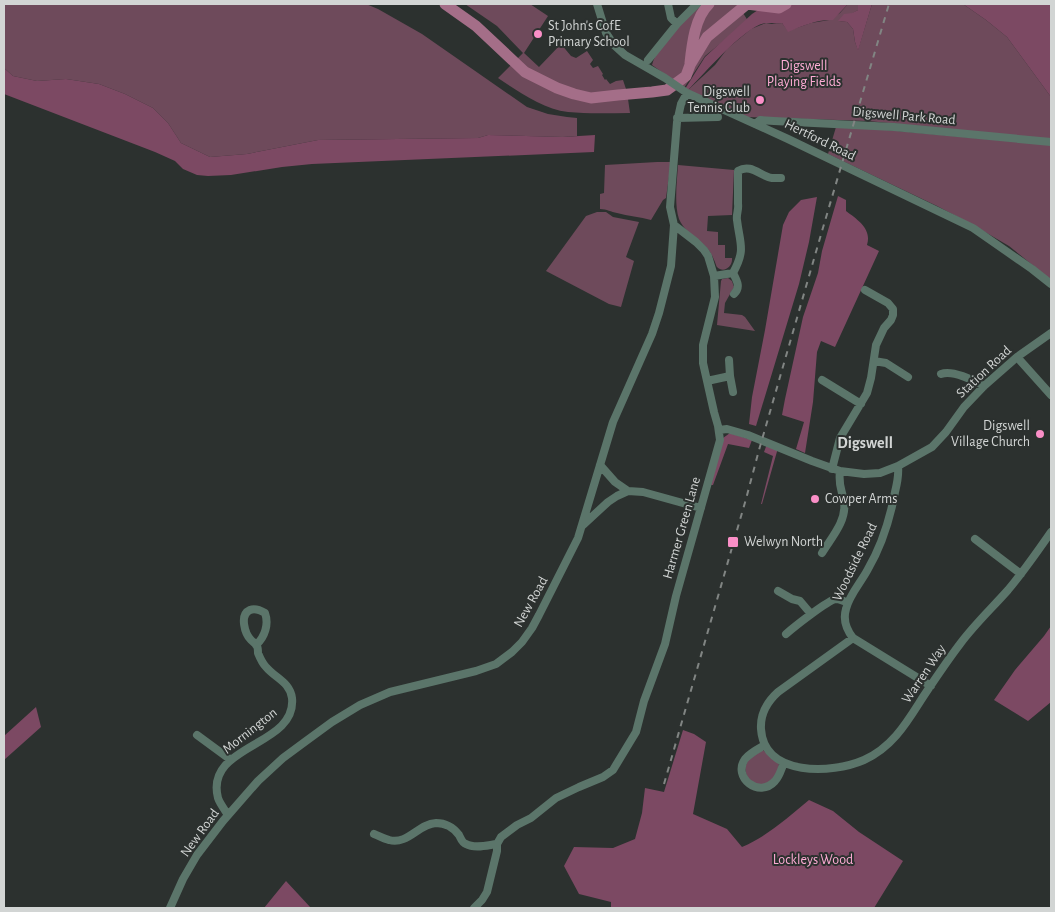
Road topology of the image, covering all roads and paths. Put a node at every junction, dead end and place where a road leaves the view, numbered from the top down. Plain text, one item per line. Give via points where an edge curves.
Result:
1 (597, 4) edge
2 (668, 4) edge
3 (697, 4) edge
4 (678, 24) junction
5 (648, 60) dead end
6 (687, 93) junction
7 (718, 117) dead end
8 (678, 118) junction
9 (756, 124) junction
10 (1051, 142) edge
11 (781, 178) dead end
12 (674, 225) junction
13 (733, 273) junction
14 (714, 276) junction
15 (1051, 284) edge
16 (865, 290) dead end
17 (734, 294) dead end
18 (1051, 333) edge
19 (1018, 357) junction
20 (729, 360) dead end
21 (874, 361) junction
22 (941, 374) dead end
23 (730, 376) junction
24 (908, 377) dead end
25 (822, 380) dead end
26 (707, 381) junction
27 (984, 386) junction
28 (733, 392) dead end
29 (1051, 395) edge
30 (861, 404) junction
31 (719, 430) junction
32 (600, 465) junction
33 (898, 466) junction
34 (832, 468) junction
35 (840, 471) junction
36 (628, 491) junction
37 (701, 508) junction
38 (582, 526) junction
39 (1051, 532) edge
40 (975, 539) dead end
41 (822, 552) dead end
42 (1021, 574) junction
43 (778, 591) dead end
44 (848, 603) junction
45 (811, 614) junction
46 (786, 634) dead end
47 (853, 638) junction
48 (256, 645) dead end
49 (931, 686) junction
50 (197, 735) dead end
51 (765, 745) junction
52 (231, 760) junction
53 (784, 763) junction
54 (228, 815) junction
55 (374, 834) dead end
56 (497, 844) junction
57 (170, 908) edge
58 (474, 908) edge

1 - 6 street, Hertford Road via 606,33 614,45
2 - 4 street via 672,18
3 - 4 street
4 - 5 street
6 - 8 street
6 - 9 street, Hertford Road
7 - 8 street
8 - 12 street via 670,202
9 - 10 street, Digswell Park Road via 760,120 774,120 894,127
9 - 15 street, Hertford Road via 973,228
11 - 13 street via 772,178 749,168 738,171 739,208 736,217 741,253
12 - 14 street, Harmer Green Lane via 704,250
12 - 32 street, New Road via 671,266 660,313 613,422
13 - 14 street
13 - 17 street via 738,284
14 - 26 street, Harmer Green Lane via 715,297 703,345
16 - 21 street via 888,303 893,312 876,345
18 - 19 street, Station Road
19 - 27 street, Station Road
19 - 29 street
20 - 23 street
21 - 24 street via 886,363
21 - 30 street via 867,393
22 - 27 street via 954,374
23 - 26 street
23 - 28 street
25 - 30 street
26 - 31 street, Harmer Green Lane
27 - 33 street, Station Road via 932,447
30 - 34 street via 840,438
31 - 34 street, Station Road via 748,435
31 - 37 street, Harmer Green Lane via 720,440
32 - 36 street
32 - 38 street, New Road
33 - 35 street, Station Road via 871,474
33 - 44 street, Woodside Road via 898,481 885,532
34 - 35 street, Station Road
35 - 41 street via 844,514
36 - 37 street
36 - 38 street via 608,502
37 - 56 street, Harmer Green Lane via 665,644 636,732 617,765 603,777 556,798 508,831
38 - 54 street, New Road via 532,628 512,652 496,664 476,671 390,692 360,705 283,758
39 - 42 street, Warren Way
40 - 42 street
42 - 49 street, Warren Way via 960,642
43 - 45 street via 800,601
44 - 45 street via 833,600
44 - 47 street, Woodside Road via 845,622
45 - 46 street
47 - 49 street
47 - 51 street via 772,698 762,717
48 - 52 street, Mornington via 261,661 282,679 289,690 292,709 285,723
49 - 53 street, Warren Way via 896,737 871,756 828,768
50 - 52 street
51 - 53 street
51 - 53 street via 743,763 743,774 749,784 759,788 771,785 780,775
52 - 54 street, Mornington via 218,778 218,800
54 - 57 street, New Road via 197,855
55 - 56 street via 398,841 435,823 454,829 466,845
56 - 58 street via 487,892

